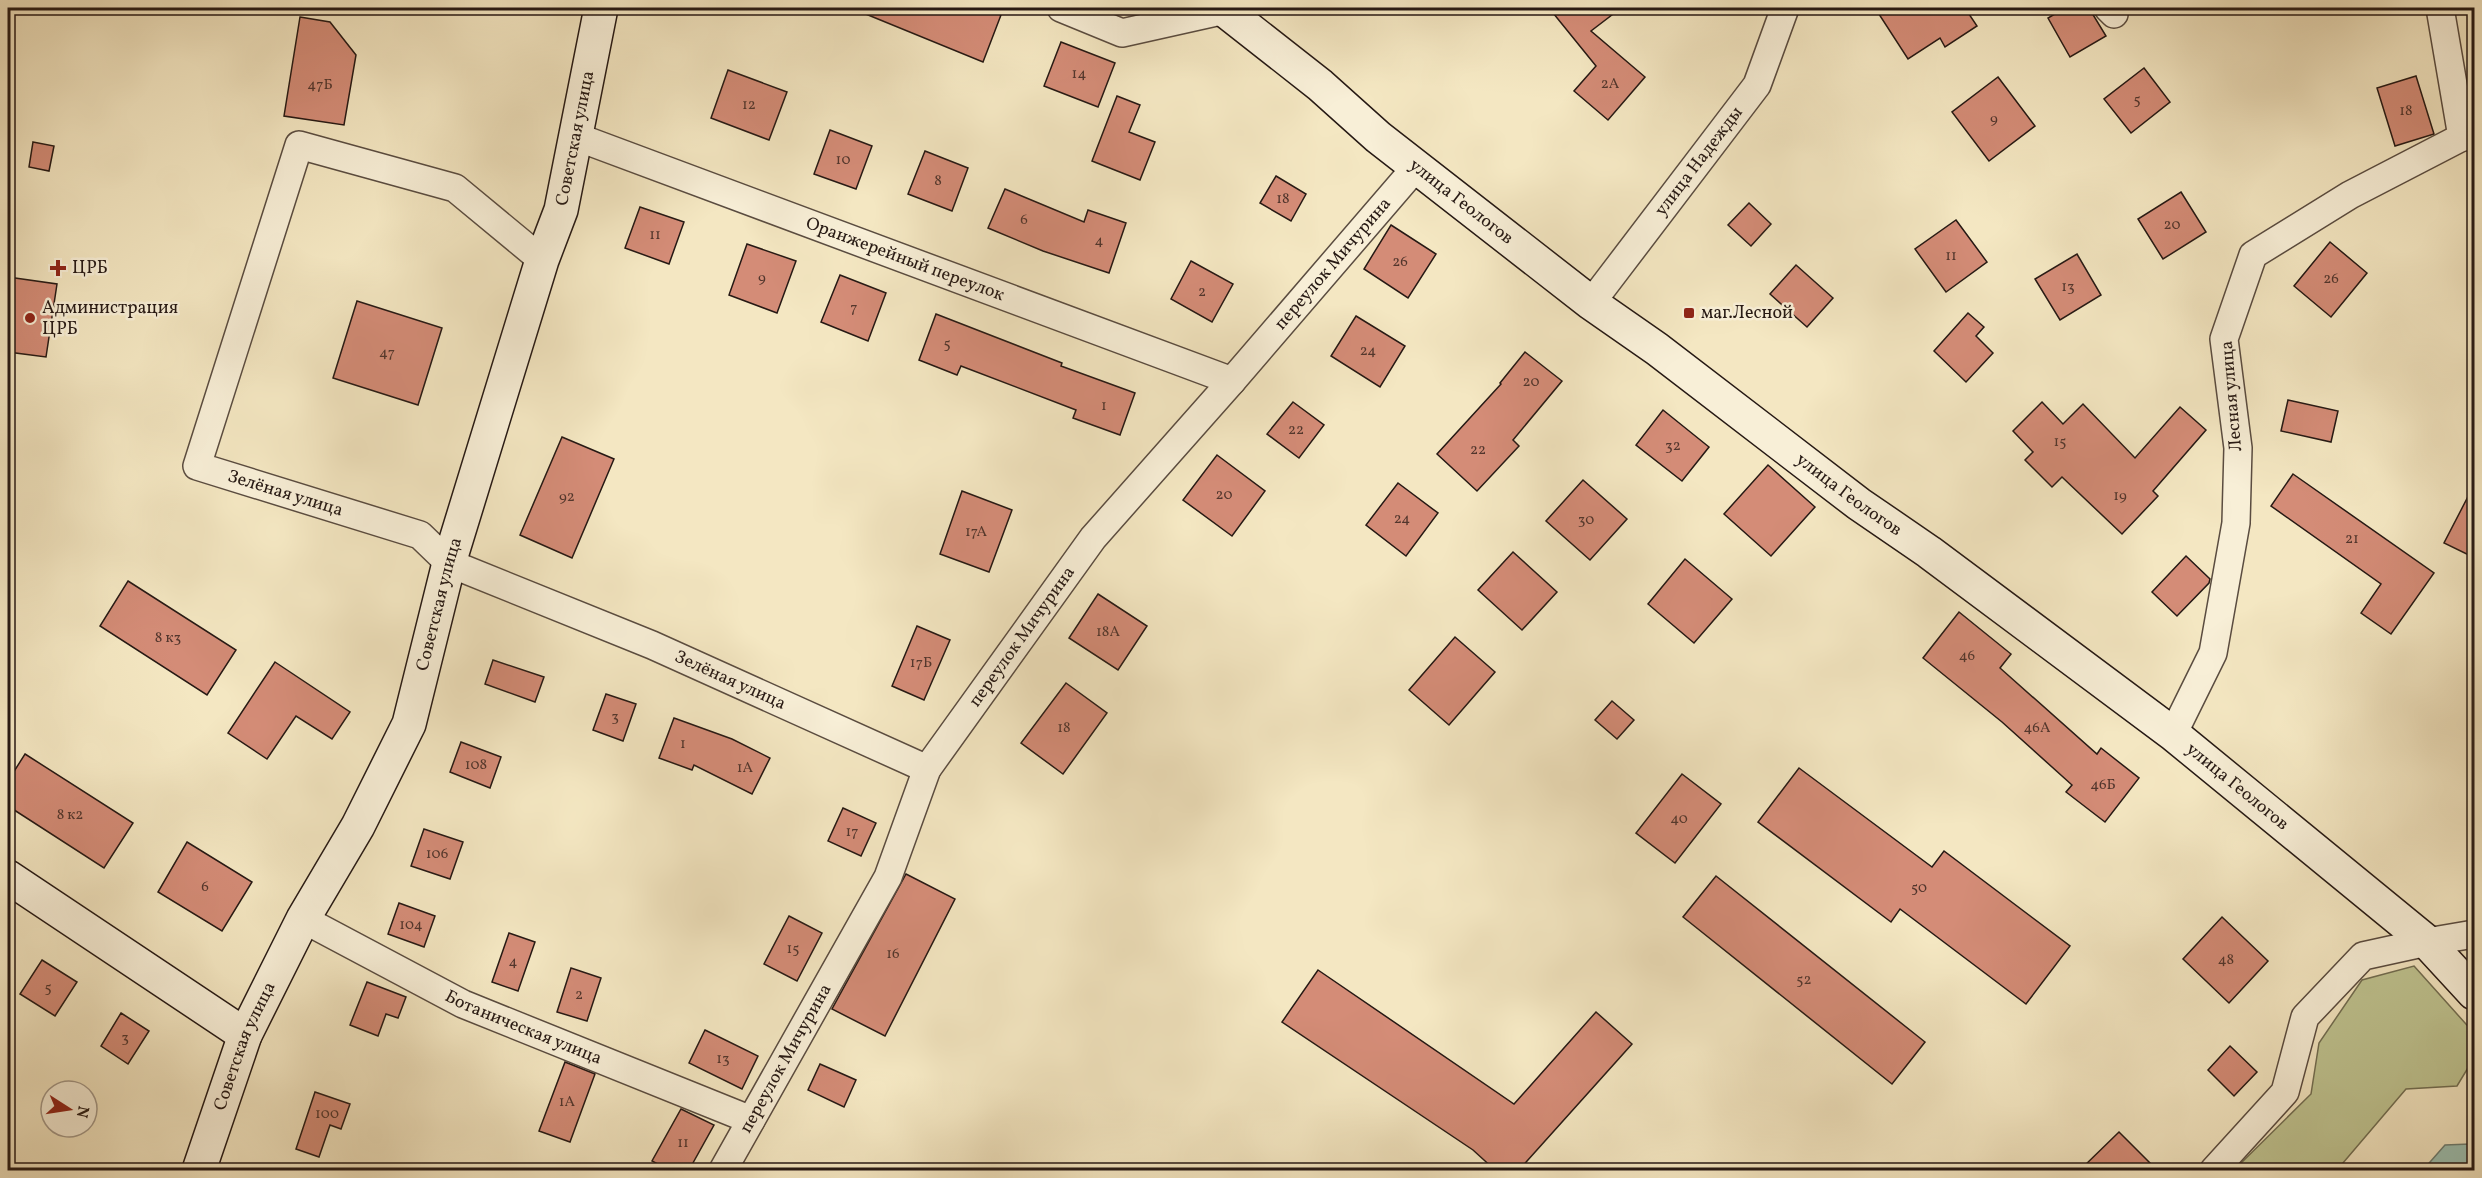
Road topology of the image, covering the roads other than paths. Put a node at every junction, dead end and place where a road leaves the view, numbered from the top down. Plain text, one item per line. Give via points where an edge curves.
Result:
1 (601, 8) edge
2 (1061, 8) edge
3 (1785, 8) edge
4 (2440, 8) edge
5 (1223, 9) edge
6 (2468, 136) edge
7 (577, 137) junction
8 (1417, 166) junction
9 (542, 260) junction
10 (1591, 303) junction
11 (1232, 381) junction
12 (449, 563) junction
13 (2173, 734) junction
14 (927, 769) junction
15 (8, 877) edge
16 (303, 918) junction
17 (2475, 934) edge
18 (2427, 942) junction
19 (2472, 991) edge
20 (245, 1035) junction
21 (751, 1120) junction
22 (199, 1170) edge
23 (723, 1170) edge
24 (2214, 1170) edge

1 - 7 street, Советская улица
2 - 5 street via 1122,33
3 - 10 street, улица Надежды via 1756,85
4 - 6 street, Лесная улица
5 - 8 street, улица Геологов
6 - 13 street, Лесная улица via 2350,195 2253,255 2224,339 2238,448 2234,535 2213,653
7 - 9 street, Советская улица via 561,210
7 - 11 street, Оранжерейный переулок
8 - 10 street, улица Геологов
8 - 11 street, переулок Мичурина
9 - 12 street, Советская улица
9 - 12 street, Зелёная улица via 455,188 299,145 197,466 420,535
10 - 13 street, улица Геологов
11 - 14 street, переулок Мичурина via 1093,538
12 - 14 street, Зелёная улица via 652,645
12 - 16 street, Советская улица via 409,724 358,826
13 - 18 street, улица Геологов
14 - 21 street, переулок Мичурина via 888,877
15 - 20 street
16 - 20 street, Советская улица
16 - 21 street, Ботаническая улица via 463,1004
17 - 18 street
18 - 19 street, улица Геологов
18 - 24 street via 2363,956 2305,1017 2285,1092
20 - 22 street, Советская улица
21 - 23 street, переулок Мичурина

